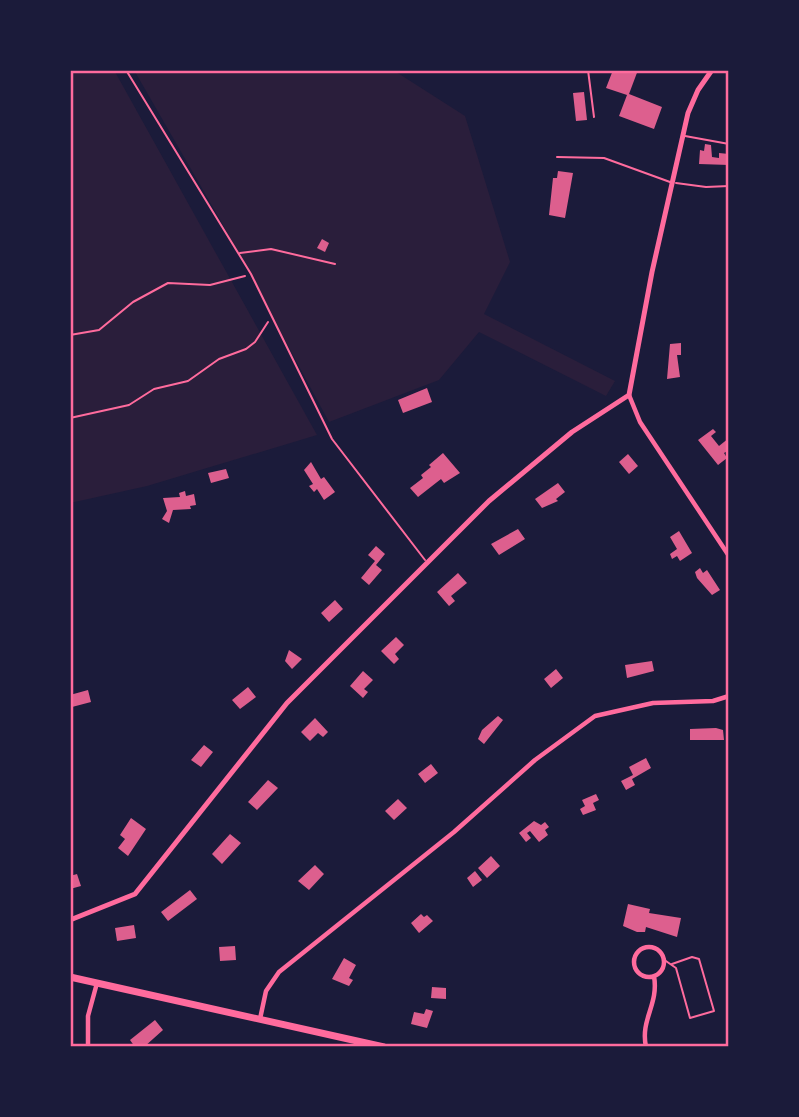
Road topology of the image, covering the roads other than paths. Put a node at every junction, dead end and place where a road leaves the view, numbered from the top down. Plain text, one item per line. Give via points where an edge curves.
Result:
1 (126, 70) edge
2 (588, 70) edge
3 (712, 70) edge
4 (594, 117) dead end
5 (682, 135) junction
6 (729, 144) edge
7 (556, 157) dead end
8 (672, 182) junction
9 (729, 186) edge
10 (239, 254) junction
11 (335, 264) dead end
12 (629, 395) junction
13 (729, 556) edge
14 (428, 564) junction
15 (729, 696) edge
16 (70, 920) edge
17 (663, 959) junction
18 (672, 964) junction
19 (654, 976) junction
20 (70, 978) edge
21 (97, 983) junction
22 (260, 1019) junction
23 (88, 1047) edge
24 (384, 1047) edge
25 (646, 1047) edge

1 - 10 lane
2 - 4 lane
3 - 5 street via 698,90
5 - 6 lane
5 - 8 street
7 - 8 lane via 604,158
8 - 9 lane
8 - 12 street
10 - 11 lane via 271,248
10 - 14 lane via 332,439
12 - 13 street via 640,422
12 - 14 street via 572,432 505,488
14 - 16 street via 287,703 135,894
15 - 22 street via 713,701 653,703 595,716 279,972 266,991
17 - 18 lane
17 - 19 street via 663,967
17 - 19 street via 654,948 644,948 636,955 636,970
18 - 18 lane via 690,1018 715,1011 699,959
19 - 25 street via 656,999 644,1028
20 - 21 highway
21 - 22 highway
21 - 23 street via 88,1016
22 - 24 highway

